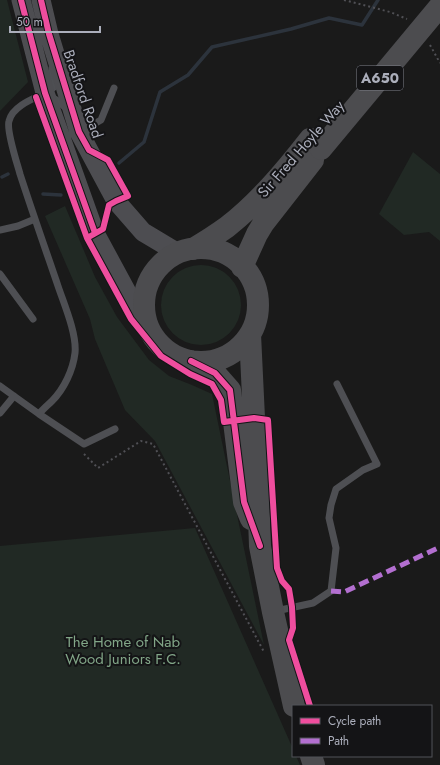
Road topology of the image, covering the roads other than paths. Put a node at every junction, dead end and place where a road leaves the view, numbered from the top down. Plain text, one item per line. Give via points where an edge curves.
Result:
1 (21, 0) edge
2 (41, 0) edge
3 (427, 0) edge
4 (440, 6) edge
5 (49, 34) junction
6 (114, 88) dead end
7 (45, 93) junction
8 (70, 127) junction
9 (315, 144) junction
10 (74, 150) dead end
11 (88, 215) junction
12 (35, 219) junction
13 (0, 230) edge
14 (185, 251) junction
15 (242, 267) junction
16 (0, 274) edge
17 (33, 319) dead end
18 (148, 327) junction
19 (250, 334) junction
20 (191, 361) junction
21 (337, 384) dead end
22 (0, 386) edge
23 (14, 396) junction
24 (0, 413) edge
25 (39, 414) junction
26 (115, 429) dead end
27 (260, 546) junction
28 (273, 612) junction
29 (294, 705) edge

1 - 7 main road, Bradford Road
2 - 5 main road, Bradford Road
3 - 9 highway, Sir Fred Hoyle Way / A650
4 - 9 highway, Sir Fred Hoyle Way / A650, bridge
5 - 7 lane via 53,88
5 - 8 main road, Bradford Road
6 - 8 lane via 101,120
7 - 8 main road, Bradford Road
7 - 12 lane via 18,108 12,114 8,128
8 - 11 main road, Bradford Road
8 - 14 main road, Bradford Road via 116,201 143,232
9 - 14 highway, Sir Fred Hoyle Way / A650 via 251,207 226,227
9 - 15 highway, Sir Fred Hoyle Way / A650 via 257,234
10 - 11 lane via 74,157 88,194
11 - 18 main road, Bradford Road via 95,234
12 - 13 lane
12 - 25 lane via 75,341 73,366 53,400
14 - 15 highway, A650 via 211,249 228,255
14 - 18 highway, A650 via 163,262 152,275 146,290 144,309
15 - 19 highway, A650 via 252,282 257,299 256,317
16 - 17 lane
18 - 20 highway, A650 via 158,343 173,355
19 - 20 highway, A650 via 239,347 225,357 208,362
19 - 27 highway, A650
20 - 27 highway, A650 via 215,373 230,390 244,502
21 - 28 lane via 376,464 336,489 329,518 336,548 331,591 313,603
22 - 23 lane
23 - 24 lane
23 - 25 lane
25 - 26 lane via 84,444
27 - 28 highway, A650
28 - 29 highway, A650

